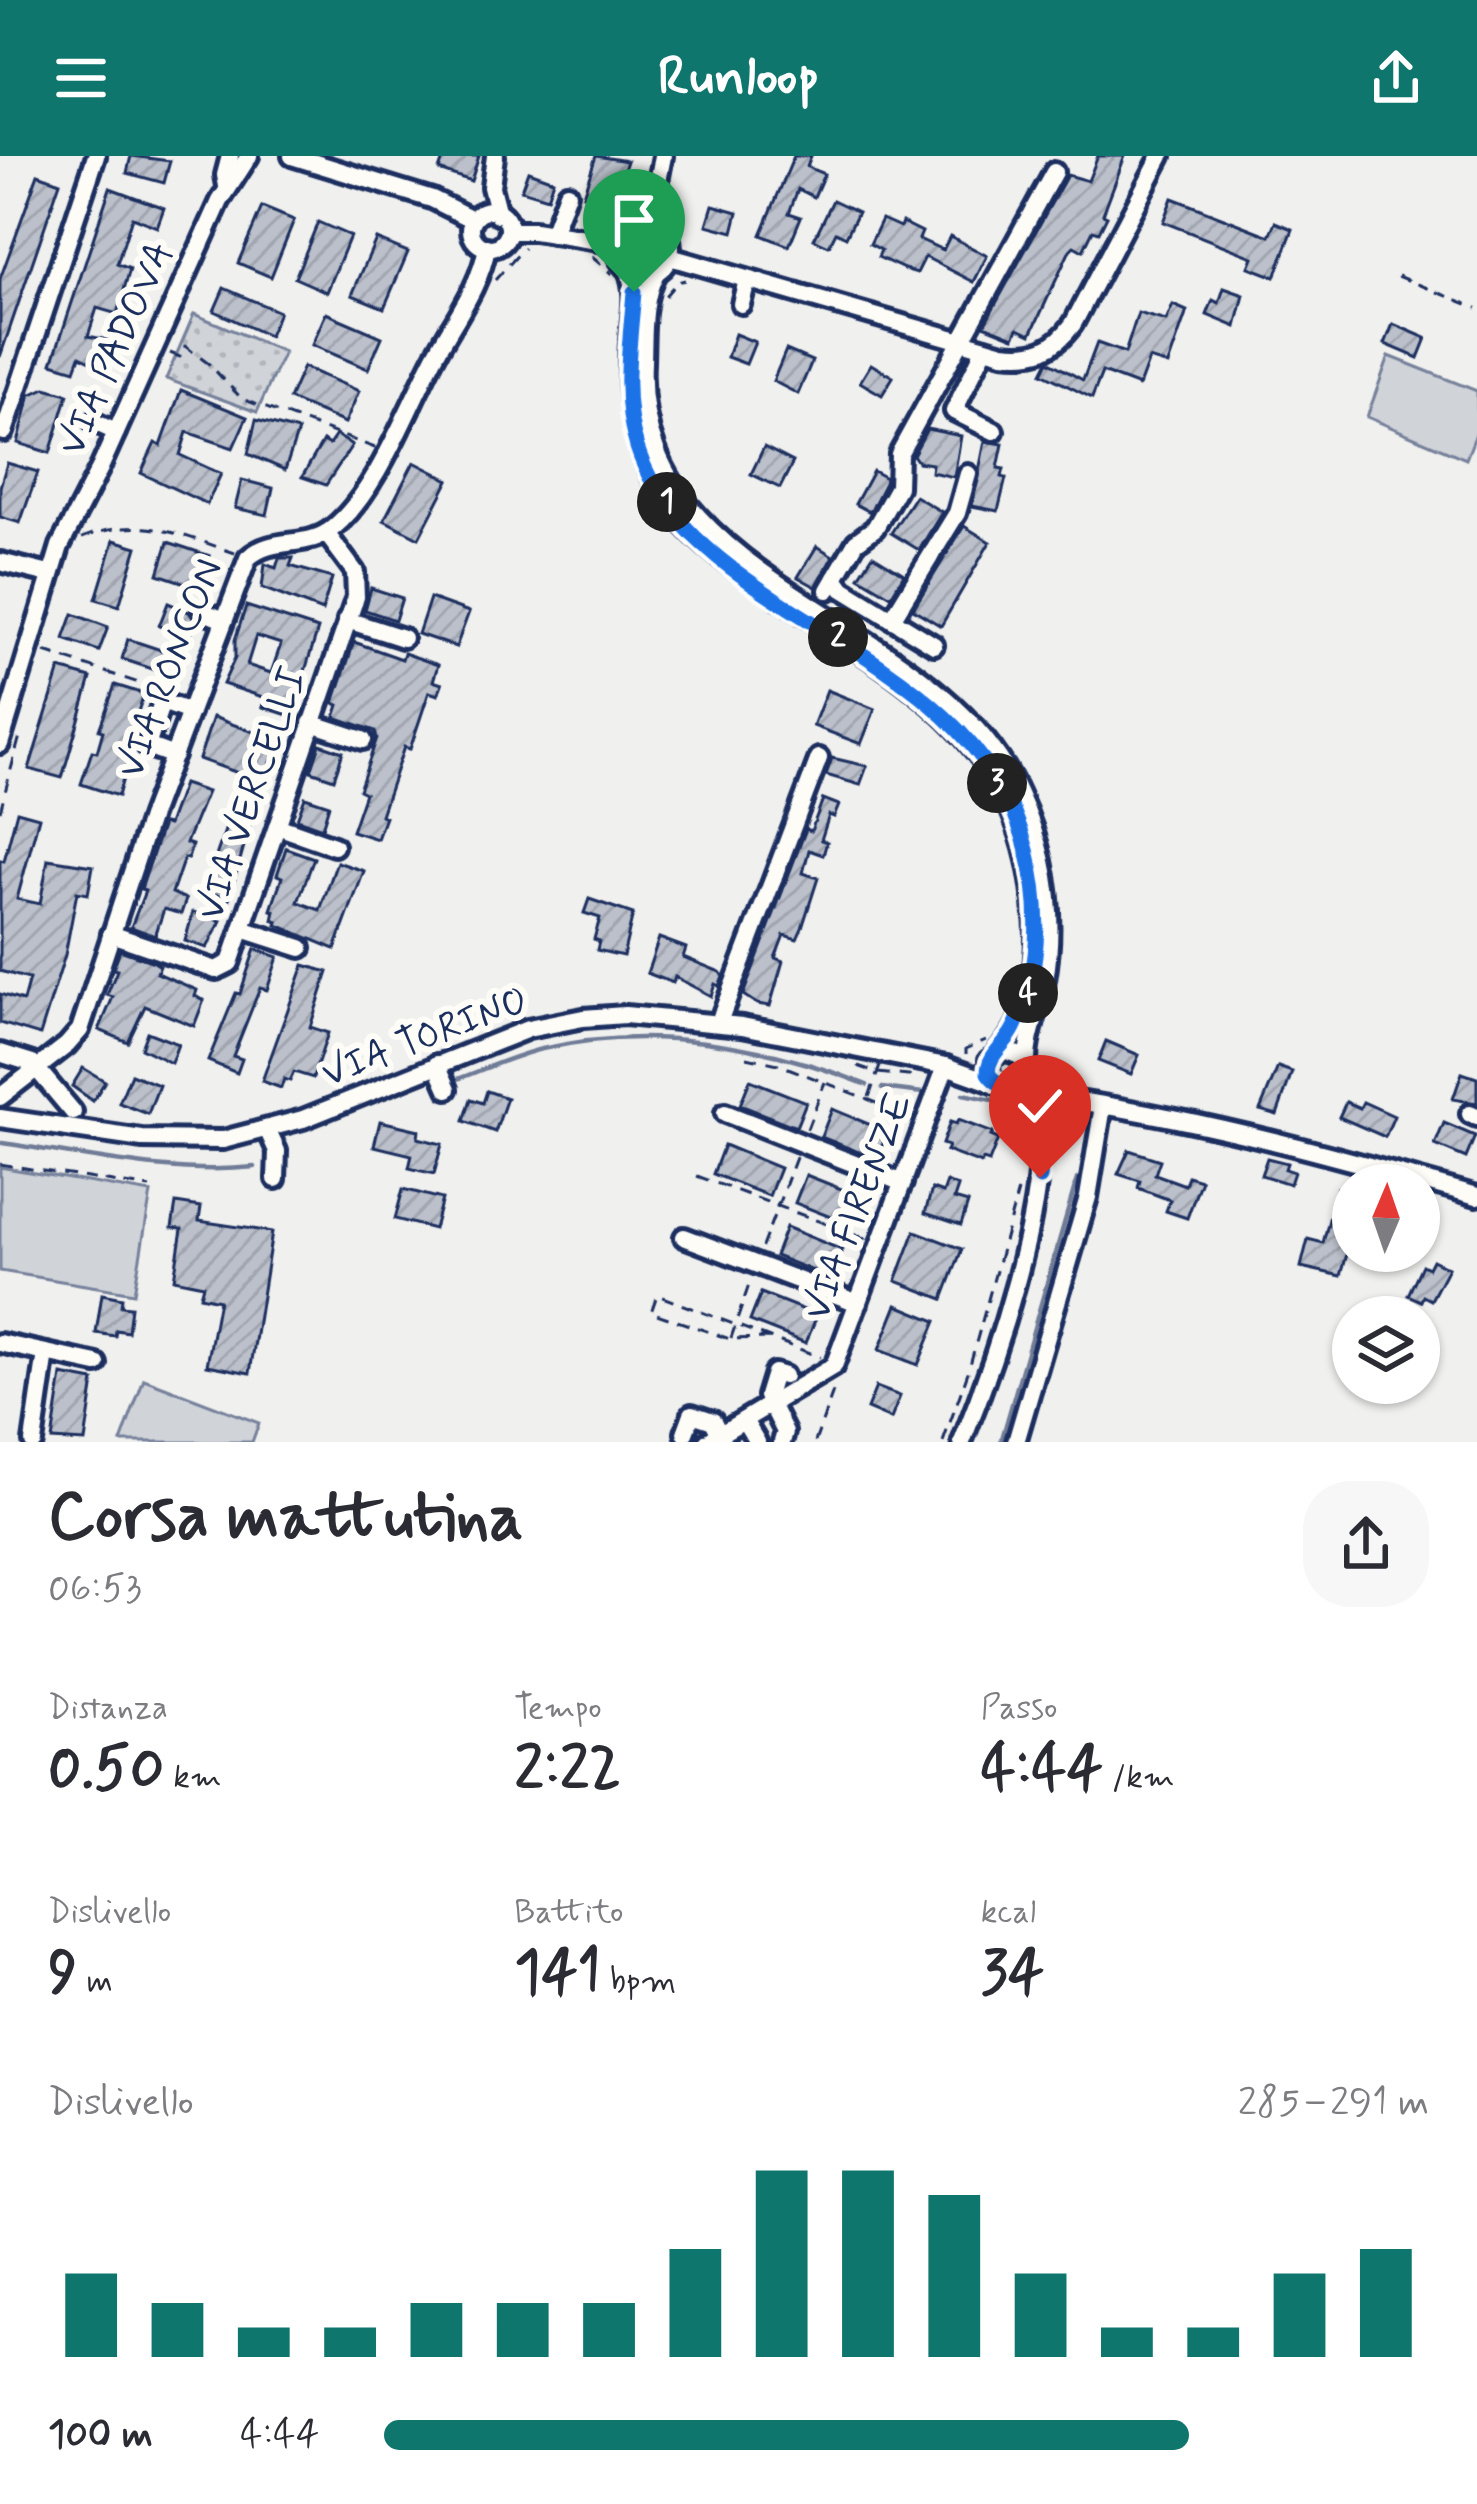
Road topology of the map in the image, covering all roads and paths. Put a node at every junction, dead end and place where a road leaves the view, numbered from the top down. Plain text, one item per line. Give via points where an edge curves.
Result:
1 (97, 156) edge
2 (230, 156) edge
3 (249, 156) edge
4 (495, 156) edge
5 (662, 156) edge
6 (1161, 156) edge
7 (300, 157) edge
8 (1054, 172) dead end
9 (227, 187) junction
10 (567, 193) dead end
11 (498, 214) junction
12 (472, 219) junction
13 (650, 222) junction
14 (510, 231) junction
15 (552, 234) junction
16 (617, 244) junction
17 (532, 245) dead end
18 (487, 247) junction
19 (579, 252) dead end
20 (670, 257) junction
21 (628, 270) junction
22 (656, 273) junction
23 (1398, 275) dead end
24 (747, 280) junction
25 (496, 281) dead end
26 (617, 290) dead end
27 (741, 304) dead end
28 (1477, 308) edge
29 (963, 341) junction
30 (986, 348) junction
31 (176, 356) dead end
32 (94, 422) dead end
33 (994, 431) dead end
34 (4, 432) dead end
35 (116, 432) junction
36 (377, 448) dead end
37 (968, 474) dead end
38 (326, 533) junction
39 (60, 546) junction
40 (240, 555) dead end
41 (0, 562) edge
42 (50, 574) junction
43 (202, 611) dead end
44 (224, 620) junction
45 (347, 620) junction
46 (892, 620) junction
47 (403, 638) dead end
48 (934, 645) dead end
49 (45, 652) dead end
50 (156, 689) dead end
51 (190, 712) junction
52 (3, 721) edge
53 (311, 723) junction
54 (363, 740) dead end
55 (0, 744) edge
56 (174, 755) junction
57 (819, 758) dead end
58 (277, 826) junction
59 (334, 846) dead end
60 (242, 928) junction
61 (111, 934) junction
62 (301, 948) dead end
63 (719, 1022) junction
64 (996, 1046) junction
65 (966, 1049) dead end
66 (0, 1053) edge
67 (748, 1057) dead end
68 (845, 1061) dead end
69 (436, 1064) junction
70 (881, 1064) junction
71 (946, 1066) junction
72 (38, 1069) junction
73 (1027, 1069) junction
74 (929, 1078) dead end
75 (826, 1082) junction
76 (996, 1084) junction
77 (448, 1089) dead end
78 (0, 1097) edge
79 (869, 1099) junction
80 (1072, 1100) junction
81 (1128, 1108) junction
82 (73, 1112) dead end
83 (1102, 1112) junction
84 (725, 1113) dead end
85 (0, 1118) edge
86 (1039, 1119) junction
87 (926, 1123) junction
88 (1070, 1127) junction
89 (268, 1131) junction
90 (802, 1143) junction
91 (0, 1164) edge
92 (697, 1176) dead end
93 (1032, 1176) junction
94 (276, 1178) dead end
95 (903, 1183) junction
96 (150, 1188) dead end
97 (1477, 1196) edge
98 (778, 1206) junction
99 (684, 1238) dead end
100 (880, 1244) junction
101 (756, 1264) junction
102 (858, 1303) junction
103 (735, 1324) junction
104 (770, 1338) junction
105 (730, 1340) junction
106 (0, 1343) edge
107 (46, 1353) junction
108 (97, 1364) dead end
109 (826, 1364) dead end
110 (784, 1376) dead end
111 (838, 1378) dead end
112 (773, 1407) junction
113 (746, 1422) junction
114 (685, 1433) dead end
115 (714, 1438) edge
116 (33, 1442) edge
117 (757, 1442) edge
118 (782, 1442) edge
119 (815, 1442) edge
120 (943, 1442) edge
121 (962, 1442) edge
122 (1016, 1442) edge

1 - 34 street
2 - 9 street, VIA PADOVA
3 - 9 street, VIA PADOVA
4 - 11 street
5 - 13 street
6 - 30 street via 1065,334 1037,354
7 - 12 street
8 - 29 street
9 - 35 street, VIA PADOVA
10 - 15 street
11 - 12 street
11 - 14 street
12 - 18 street via 473,238
13 - 16 street via 629,226
13 - 20 street via 670,238
14 - 15 street
14 - 18 street via 500,246
15 - 16 street
16 - 21 street
17 - 25 path
18 - 38 street via 385,453
19 - 26 path via 606,266
20 - 22 street
20 - 24 street
21 - 22 street
21 - 64 street via 632,425 646,470 675,514 746,577 943,712 1006,797 1026,848 1036,927 1028,994 1013,1032
22 - 73 street via 644,339 645,423 686,506 754,566 953,702 1018,790 1039,847 1049,917
23 - 28 path
24 - 27 street
24 - 29 street
29 - 30 street
29 - 46 street via 899,454 898,487 832,584
30 - 33 street via 954,411
31 - 36 path via 185,346 242,399
32 - 35 street
35 - 39 street, VIA PADOVA
37 - 46 street via 957,512
38 - 44 street, VIA RONCON via 251,554
38 - 45 street, VIA VERCELLI via 358,581
39 - 40 path via 76,551 81,538 140,525
39 - 42 street, VIA PADOVA
41 - 42 street
42 - 52 street, VIA PADOVA
43 - 44 street
44 - 51 street, VIA RONCON
45 - 47 street
45 - 53 street, VIA VERCELLI
46 - 48 street
49 - 50 path
51 - 56 street, VIA RONCON
51 - 56 street via 162,702 147,746
52 - 55 street, VIA PADOVA
53 - 54 street
53 - 58 street, VIA VERCELLI
56 - 61 street, VIA RONCON
57 - 63 street
58 - 59 street
58 - 60 street, VIA VERCELLI
60 - 61 street, VIA VERCELLI via 223,970
60 - 62 street
61 - 72 street, VIA RONCON via 80,1030
63 - 69 street, VIA TORINO via 583,1018
63 - 70 street, VIA TORINO
64 - 65 path
64 - 71 street, VIA TORINO
64 - 73 street via 1017,1053
64 - 76 street via 988,1073
66 - 72 street
67 - 75 path
68 - 70 path
69 - 77 street
69 - 89 street, VIA TORINO
70 - 71 street, VIA TORINO
70 - 74 path
70 - 79 path
71 - 76 street, VIA TORINO
71 - 87 street, VIA FIRENZE
72 - 78 street, VIA RONCON
72 - 82 street
73 - 80 street via 1038,1084
75 - 79 path
75 - 90 path
76 - 86 street, VIA TORINO via 1020,1091
79 - 87 path
80 - 81 street
80 - 88 street
81 - 83 street
81 - 97 street
83 - 88 street
83 - 122 street via 1088,1197
84 - 90 street
85 - 89 street, VIA TORINO via 185,1142
86 - 88 street, VIA TORINO via 1047,1129
86 - 93 street
87 - 95 street, VIA FIRENZE
88 - 93 street
89 - 94 street
90 - 95 street
90 - 98 path
91 - 96 path
92 - 98 path
93 - 120 path
93 - 121 street via 1006,1310
95 - 100 street, VIA FIRENZE
98 - 100 path
98 - 101 path
99 - 101 street
100 - 102 street, VIA FIRENZE
101 - 102 street
101 - 103 path
102 - 112 street, VIA FIRENZE via 832,1371
103 - 104 path
103 - 105 path
103 - 105 path via 657,1295 651,1312
104 - 105 path
104 - 109 path
106 - 107 street
107 - 108 street
107 - 116 street
110 - 112 street via 774,1373 767,1396
111 - 119 path
112 - 113 street, VIA FIRENZE
112 - 118 street
113 - 115 street, VIA FIRENZE
113 - 117 street
114 - 115 street via 692,1414 712,1420

